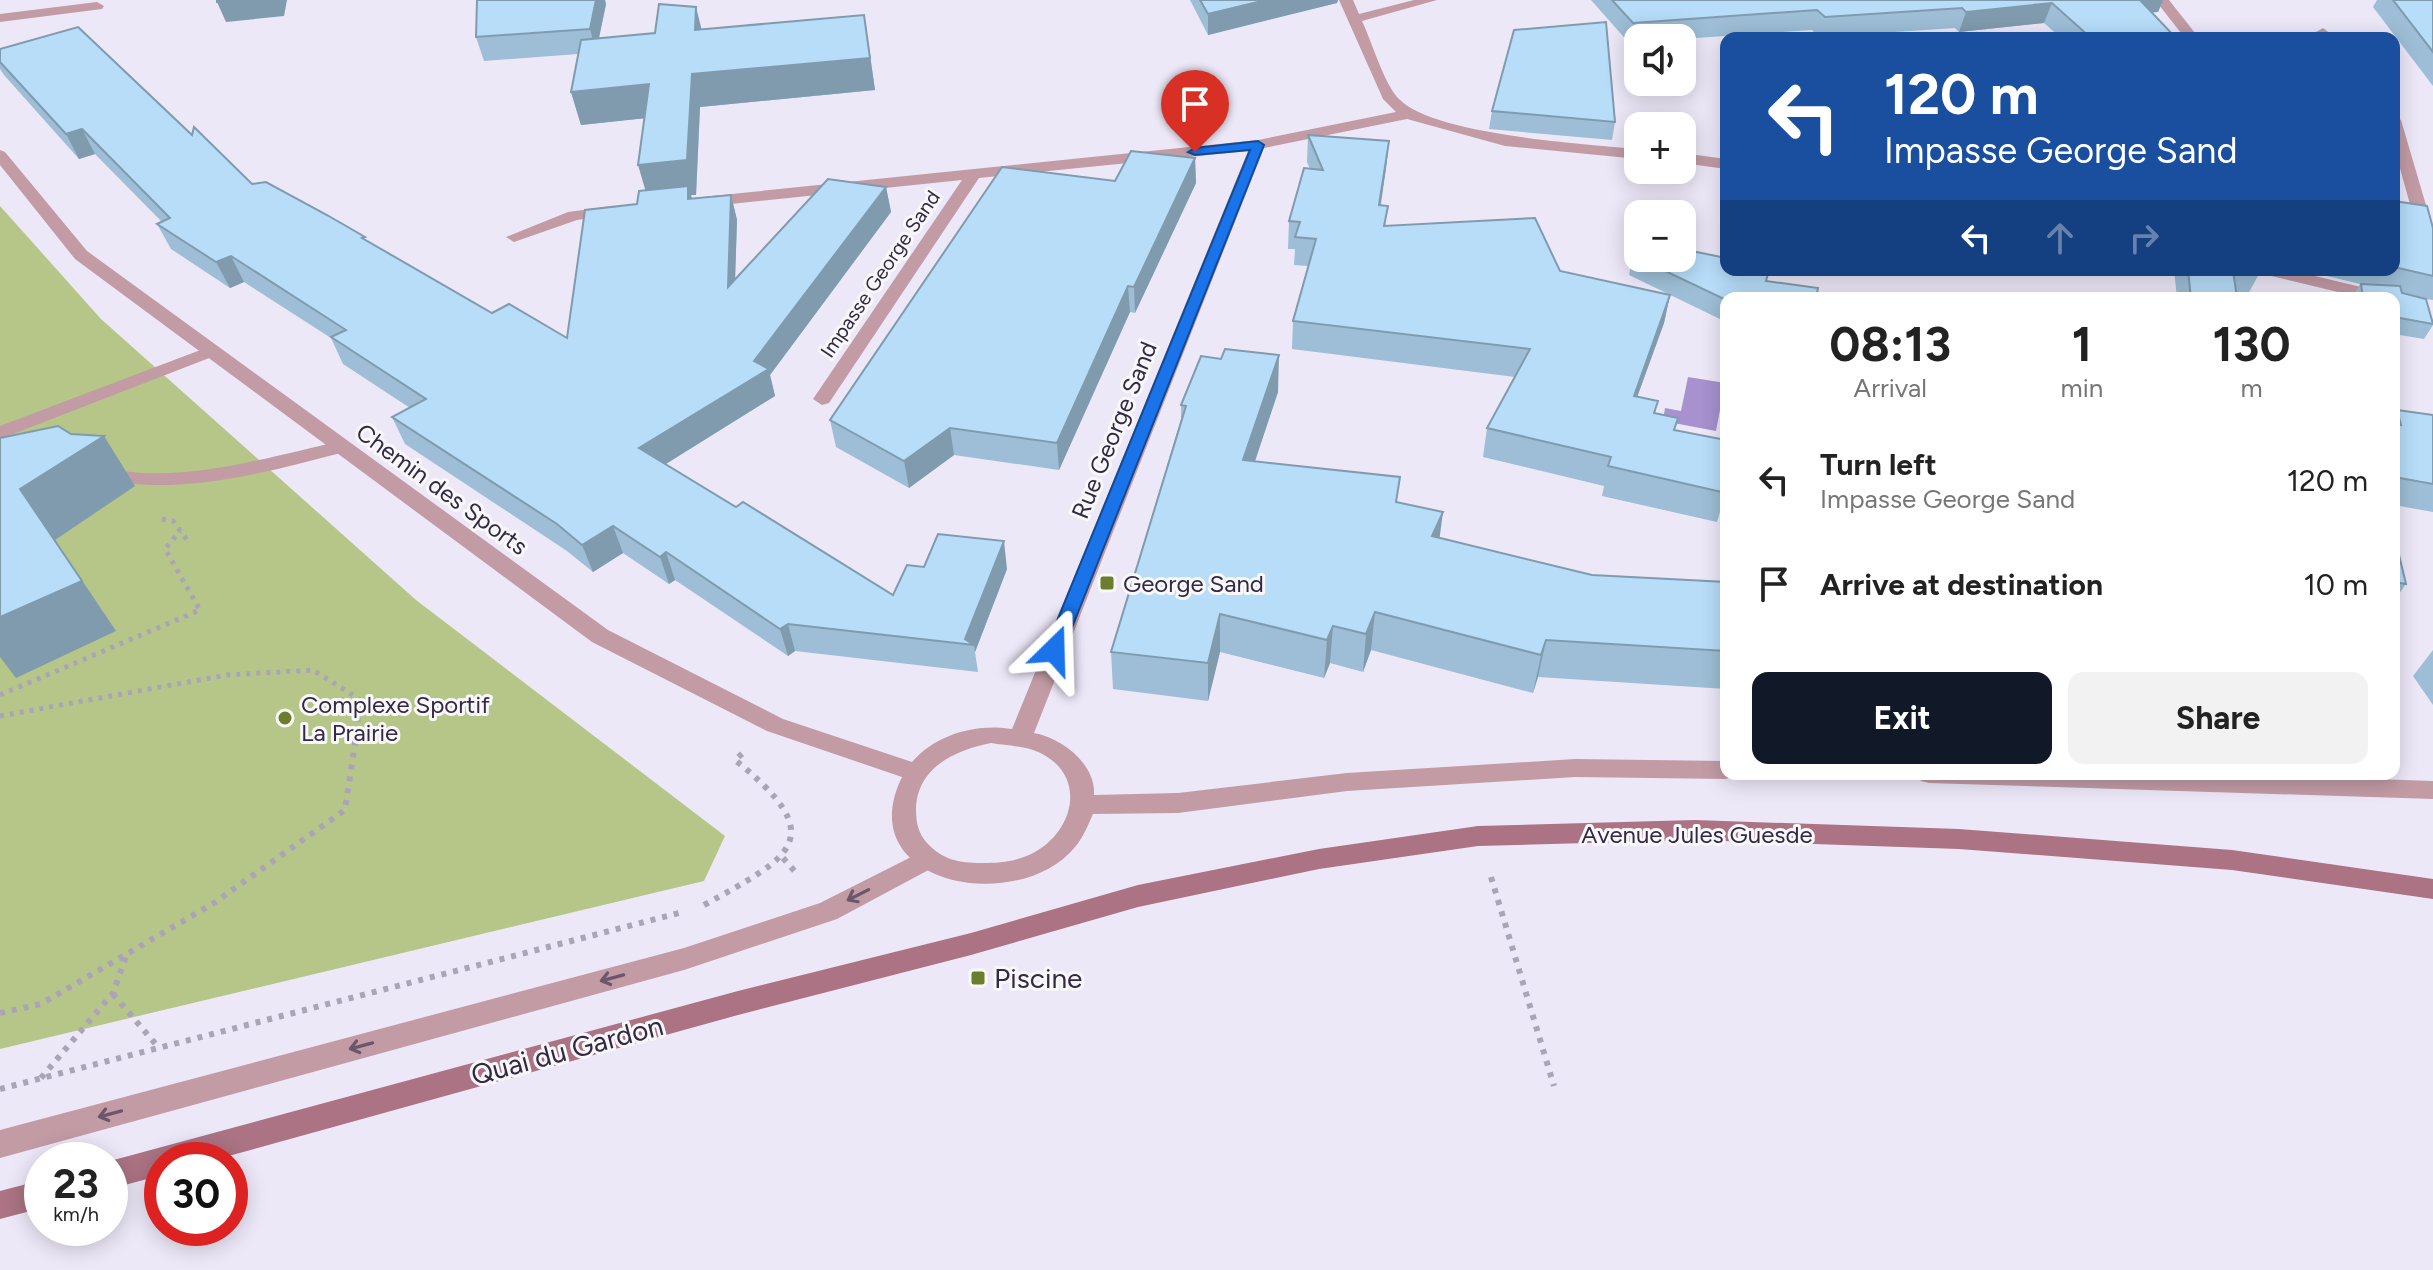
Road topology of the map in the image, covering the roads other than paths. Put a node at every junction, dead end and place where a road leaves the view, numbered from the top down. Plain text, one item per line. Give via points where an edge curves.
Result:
1 (1346, 0) edge
2 (1430, 0) edge
3 (2162, 0) edge
4 (97, 6) dead end
5 (0, 18) edge
6 (1355, 19) junction
7 (2187, 32) edge
8 (1407, 114) junction
9 (2400, 141) edge
10 (1258, 145) junction
11 (1624, 153) edge
12 (0, 155) edge
13 (1696, 160) edge
14 (1720, 163) edge
15 (974, 174) junction
16 (682, 204) edge
17 (636, 209) edge
18 (514, 237) dead end
19 (2433, 258) edge
20 (2294, 276) edge
21 (2359, 292) edge
22 (211, 351) junction
23 (822, 399) dead end
24 (0, 433) edge
25 (341, 447) junction
26 (88, 464) edge
27 (1021, 735) junction
28 (1720, 770) edge
29 (915, 772) junction
30 (2191, 780) edge
31 (2433, 790) edge
32 (1085, 805) junction
33 (927, 859) junction
34 (2433, 889) edge
35 (971, 944) joint
36 (229, 1142) edge
37 (0, 1144) edge
38 (24, 1199) edge
39 (0, 1205) edge

1 - 6 street
2 - 6 street
3 - 7 street
4 - 5 street
6 - 8 street via 1390,99
8 - 10 street, Impasse George Sand
8 - 11 street via 1505,141
9 - 19 street
10 - 15 street, Impasse George Sand
10 - 27 street, Rue George Sand
12 - 22 street, Chemin des Sports via 81,255
13 - 14 street
15 - 16 street, Impasse George Sand
15 - 23 street, Impasse George Sand
17 - 18 street via 574,215
20 - 21 street
22 - 24 street
22 - 25 street, Chemin des Sports
25 - 26 street via 164,479 110,477
25 - 29 street, Chemin des Sports via 600,636 775,725
27 - 29 street via 962,740
27 - 32 street via 1062,752 1076,767
28 - 32 street via 1575,768 1347,782 1178,803
29 - 33 street via 904,794 902,818 910,840
30 - 31 street
32 - 33 street via 1061,847 1010,873 980,876
33 -> 37 street via 828,911 684,959
34 - 35 main road, Avenue Jules Guesde via 2232,860 1974,840 1695,830 1478,836 1319,859 1138,896
35 - 36 main road, Quai du Gardon
38 - 39 main road

